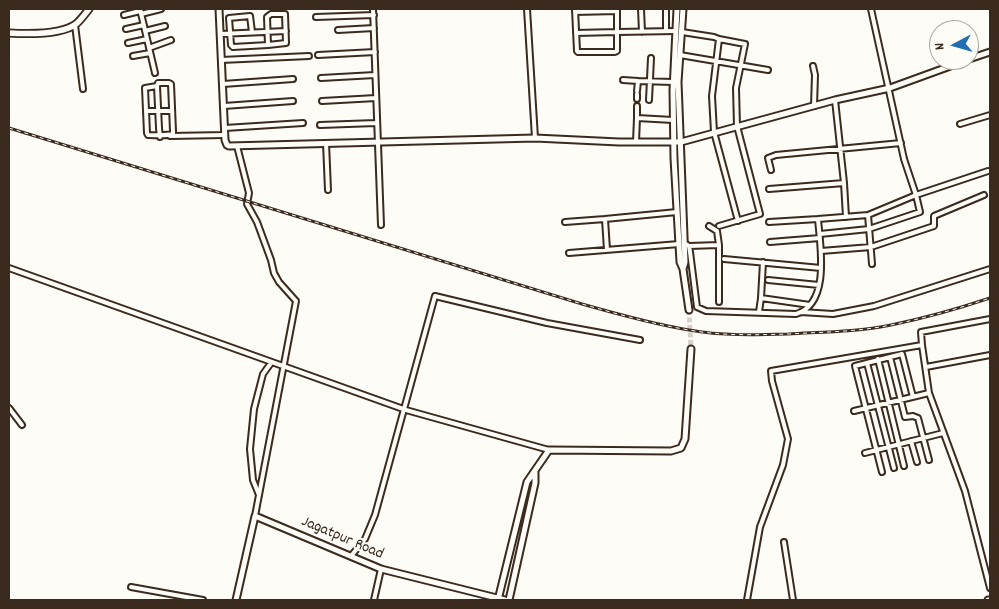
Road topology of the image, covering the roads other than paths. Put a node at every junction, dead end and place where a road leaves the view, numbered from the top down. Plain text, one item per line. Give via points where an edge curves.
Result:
1 (88, 9) edge
2 (161, 9) edge
3 (219, 9) edge
4 (373, 9) edge
5 (526, 9) edge
6 (642, 9) edge
7 (666, 9) edge
8 (677, 9) edge
9 (683, 9) edge
10 (871, 9) edge
11 (575, 10) edge
12 (617, 10) edge
13 (141, 11) edge
14 (124, 15) dead end
15 (374, 15) junction
16 (316, 17) dead end
17 (75, 25) junction
18 (144, 25) junction
19 (165, 26) dead end
20 (374, 28) junction
21 (126, 29) dead end
22 (338, 30) dead end
23 (145, 31) junction
24 (286, 31) junction
25 (666, 31) junction
26 (679, 31) junction
27 (252, 32) junction
28 (267, 32) junction
29 (617, 32) junction
30 (642, 32) junction
31 (9, 33) edge
32 (229, 33) junction
33 (576, 33) junction
34 (220, 34) junction
35 (147, 39) junction
36 (719, 39) junction
37 (171, 40) dead end
38 (128, 43) dead end
39 (268, 45) junction
40 (149, 48) junction
41 (374, 52) junction
42 (150, 53) junction
43 (318, 55) dead end
44 (680, 55) junction
45 (133, 56) dead end
46 (309, 56) dead end
47 (651, 58) dead end
48 (222, 60) junction
49 (715, 62) junction
50 (741, 66) junction
51 (812, 66) dead end
52 (768, 70) dead end
53 (940, 70) edge
54 (155, 73) dead end
55 (375, 75) junction
56 (321, 78) dead end
57 (293, 79) dead end
58 (624, 80) dead end
59 (638, 80) junction
60 (650, 81) junction
61 (673, 82) junction
62 (223, 84) junction
63 (157, 86) junction
64 (890, 88) junction
65 (83, 89) dead end
66 (637, 95) dead end
67 (376, 98) junction
68 (649, 100) dead end
69 (835, 100) junction
70 (293, 101) dead end
71 (322, 101) dead end
72 (224, 106) junction
73 (637, 106) dead end
74 (814, 106) junction
75 (147, 111) junction
76 (158, 111) junction
77 (172, 111) junction
78 (990, 115) edge
79 (637, 118) junction
80 (673, 120) junction
81 (303, 123) dead end
82 (376, 123) junction
83 (960, 124) dead end
84 (320, 125) dead end
85 (737, 126) junction
86 (225, 128) junction
87 (714, 132) junction
88 (225, 135) junction
89 (160, 136) junction
90 (147, 137) dead end
91 (535, 138) junction
92 (377, 141) junction
93 (636, 142) junction
94 (674, 142) junction
95 (681, 142) junction
96 (326, 143) junction
97 (901, 143) junction
98 (237, 146) junction
99 (840, 148) junction
100 (771, 170) dead end
101 (988, 171) dead end
102 (844, 184) junction
103 (769, 189) dead end
104 (328, 190) dead end
105 (916, 195) junction
106 (984, 195) dead end
107 (677, 212) junction
108 (868, 215) junction
109 (846, 217) junction
110 (605, 219) junction
111 (818, 219) junction
112 (738, 221) junction
113 (565, 222) dead end
114 (769, 222) dead end
115 (381, 225) dead end
116 (709, 226) dead end
117 (719, 226) dead end
118 (869, 229) junction
119 (820, 236) junction
120 (770, 242) dead end
121 (684, 244) junction
122 (720, 245) junction
123 (871, 247) junction
124 (607, 250) junction
125 (822, 251) junction
126 (569, 253) dead end
127 (724, 259) dead end
128 (763, 262) junction
129 (872, 264) dead end
130 (9, 268) edge
131 (822, 268) junction
132 (990, 269) edge
133 (768, 280) dead end
134 (819, 285) junction
135 (761, 298) junction
136 (720, 302) dead end
137 (810, 304) junction
138 (689, 310) tunnel mouth
139 (759, 312) junction
140 (801, 312) junction
141 (990, 319) edge
142 (640, 340) dead end
143 (922, 345) junction
144 (691, 349) tunnel mouth
145 (990, 355) edge
146 (890, 356) junction
147 (878, 360) junction
148 (271, 363) junction
149 (867, 363) junction
150 (283, 367) junction
151 (926, 367) junction
152 (929, 393) junction
153 (913, 397) junction
154 (901, 400) junction
155 (888, 403) junction
156 (877, 405) junction
157 (9, 408) edge
158 (866, 408) junction
159 (406, 410) junction
160 (854, 411) dead end
161 (22, 425) dead end
162 (943, 432) junction
163 (923, 438) junction
164 (911, 441) junction
165 (898, 444) junction
166 (888, 447) junction
167 (549, 450) junction
168 (876, 450) junction
169 (865, 453) dead end
170 (929, 460) dead end
171 (917, 462) dead end
172 (904, 466) dead end
173 (894, 468) dead end
174 (535, 472) junction
175 (882, 472) dead end
176 (259, 495) junction
177 (255, 516) junction
178 (517, 522) junction
179 (526, 524) junction
180 (784, 542) dead end
181 (351, 556) junction
182 (381, 570) junction
183 (131, 587) dead end
184 (990, 588) edge
185 (203, 600) edge
186 (236, 600) edge
187 (374, 600) edge
188 (498, 600) edge
189 (505, 600) edge
190 (509, 600) edge
191 (746, 600) edge
192 (793, 600) edge

1 - 17 main road
2 - 13 street
3 - 34 street
4 - 15 street
5 - 91 street
6 - 30 street
7 - 25 street
8 - 26 street
9 - 26 street
10 - 64 street
11 - 12 street
11 - 33 street
12 - 29 street
13 - 14 street
13 - 18 street
15 - 16 street
15 - 20 street
17 - 31 main road via 56,31
17 - 65 street
18 - 21 street
18 - 23 street
19 - 23 street
20 - 22 street
20 - 41 street
23 - 35 street
24 - 28 street
24 - 28 street via 286,16 270,14
24 - 39 street via 286,43
25 - 26 street
25 - 30 street
26 - 36 street
26 - 44 street
26 - 61 street
27 - 28 street
27 - 32 street
27 - 32 street via 252,18 248,16 229,18
28 - 39 street
29 - 30 street
29 - 33 street
29 - 33 street via 615,52 578,52
32 - 34 street
32 - 39 street via 233,47
34 - 48 street
35 - 38 street
35 - 40 street
36 - 49 street
36 - 50 street via 746,44
37 - 40 street
40 - 42 street
41 - 43 street
41 - 55 street
42 - 45 street
42 - 54 street
44 - 49 street
44 - 95 street
46 - 48 street
47 - 60 street
48 - 62 street
49 - 50 street
49 - 87 street via 712,96
50 - 52 street
50 - 85 street via 736,88
51 - 74 street via 815,75
53 - 64 street
55 - 56 street
55 - 67 street
57 - 62 street
58 - 59 street
59 - 60 street
59 - 66 street
60 - 61 street
60 - 68 street
61 - 80 street
62 - 72 street
63 - 75 street via 145,88
63 - 76 street
63 - 77 street via 171,84
64 - 69 street
64 - 97 street
67 - 71 street
67 - 82 street
69 - 74 street
69 - 99 street
70 - 72 street
72 - 86 street
73 - 79 street
74 - 85 street
75 - 76 street
75 - 89 street via 148,135
76 - 77 street
76 - 89 street
77 - 89 street via 173,134
78 - 83 street
79 - 80 street
79 - 93 street
80 - 94 street
81 - 86 street
82 - 84 street
82 - 92 street
85 - 87 street
85 - 112 street via 760,214
86 - 88 street
87 - 95 street
87 - 112 street
88 - 89 street
88 - 98 street via 226,144
89 - 90 street
91 - 92 street
91 - 93 street
92 - 96 street
92 - 115 street
93 - 94 street
94 - 95 street
94 - 107 street
95 - 121 street
96 - 98 street
96 - 104 street
97 - 99 street
97 - 105 street
98 - 150 street via 249,192 247,204 257,222 274,273 296,301
99 - 100 street via 776,155 768,158
99 - 102 street
101 - 105 street
102 - 103 street
102 - 109 street
105 - 108 street
105 - 118 street via 920,212
106 - 123 street via 934,216 934,226
107 - 110 street
107 - 121 street
108 - 109 street
108 - 118 street
109 - 111 street
110 - 113 street
110 - 124 street
111 - 114 street
111 - 119 street
112 - 117 street
116 - 122 street via 717,231
118 - 119 street
118 - 123 street
119 - 120 street
119 - 125 street
121 - 122 street
121 - 124 street
121 - 138 street via 683,269
121 - 139 street via 697,307 706,311
122 - 136 street
123 - 125 street
123 - 129 street
124 - 126 street
125 - 131 street
127 - 128 street
128 - 131 street
128 - 135 street
130 - 148 street
131 - 134 street
132 - 140 street via 874,306 833,314
133 - 134 street
134 - 137 street via 817,297
135 - 137 street
135 - 139 street
137 - 140 street
139 - 140 street
141 - 143 street via 922,332
142 - 159 street via 548,323 435,296
143 - 151 street
143 - 191 street via 772,371 788,439 783,464 760,527
144 - 167 street via 685,440 681,448 671,451
145 - 151 street
146 - 147 street
146 - 153 street via 902,354
146 - 154 street
147 - 149 street
147 - 155 street
148 - 150 street
148 - 176 street via 263,374 254,409 250,449 253,480
149 - 156 street
149 - 158 street via 855,366
150 - 159 street
150 - 176 street
151 - 152 street
152 - 153 street
152 - 162 street
153 - 154 street
154 - 155 street
154 - 163 street via 905,418 918,418
155 - 156 street
155 - 165 street
156 - 158 street
156 - 166 street
157 - 161 street
158 - 160 street
158 - 168 street
159 - 167 street
159 - 181 street via 376,516 365,539
162 - 163 street
162 - 184 street via 965,491
163 - 164 street
163 - 170 street
164 - 165 street
164 - 171 street
165 - 166 street
165 - 172 street
166 - 168 street
166 - 173 street
167 - 174 street
168 - 169 street
168 - 175 street
174 - 178 street via 527,482
174 - 179 street
176 - 177 street
177 - 181 street, Jagatpur Road
177 - 186 street
178 - 179 street
178 - 188 street
179 - 190 street
180 - 192 street
181 - 182 street, Jagatpur Road
182 - 187 street
182 - 188 street, Jagatpur Road
183 - 185 street
188 - 189 street, Jagatpur Road

